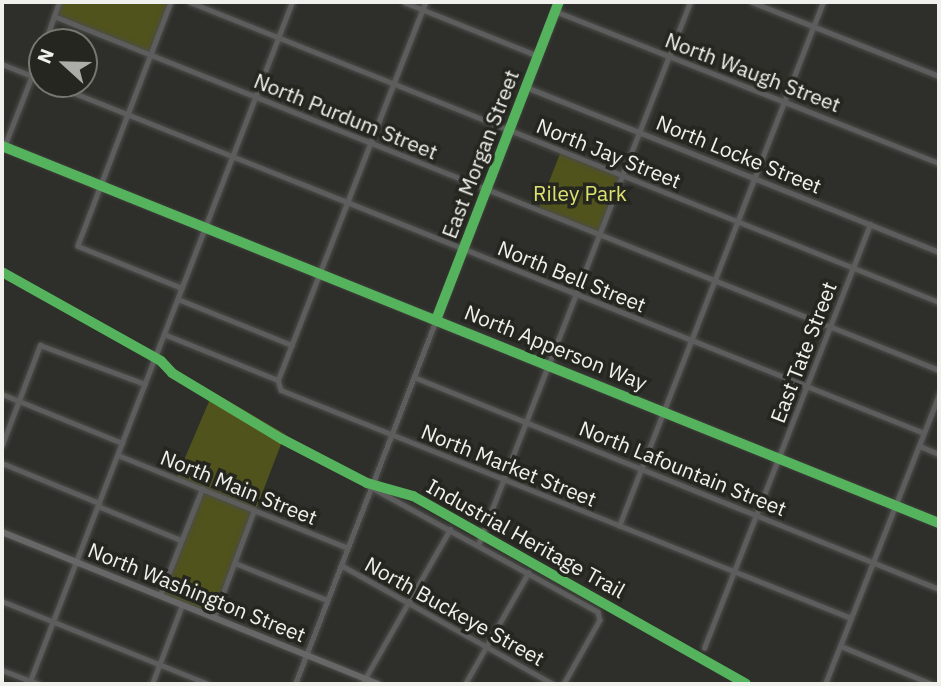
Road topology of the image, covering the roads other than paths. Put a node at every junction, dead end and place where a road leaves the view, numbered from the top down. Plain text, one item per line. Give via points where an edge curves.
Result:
1 (59, 2) edge
2 (171, 2) edge
3 (190, 2) edge
4 (292, 2) edge
5 (404, 2) edge
6 (425, 2) edge
7 (559, 2) edge
8 (690, 2) edge
9 (752, 2) edge
10 (822, 2) edge
11 (423, 9) junction
12 (555, 12) junction
13 (54, 16) junction
14 (813, 26) junction
15 (50, 28) edge
16 (278, 37) junction
17 (150, 55) junction
18 (538, 56) junction
19 (669, 56) junction
20 (2, 64) edge
21 (28, 74) edge
22 (939, 76) edge
23 (394, 83) junction
24 (28, 86) edge
25 (526, 88) junction
26 (255, 97) junction
27 (87, 98) edge
28 (784, 102) junction
29 (127, 114) junction
30 (509, 130) junction
31 (640, 132) junction
32 (371, 143) junction
33 (3, 147) edge
34 (232, 156) junction
35 (939, 163) edge
36 (622, 175) junction
37 (754, 178) junction
38 (100, 186) junction
39 (486, 190) junction
40 (348, 203) junction
41 (738, 221) junction
42 (870, 224) junction
43 (205, 228) junction
44 (599, 235) junction
45 (464, 249) junction
46 (939, 252) edge
47 (853, 267) junction
48 (320, 274) junction
49 (715, 281) junction
50 (182, 288) junction
51 (576, 294) junction
52 (178, 299) junction
53 (939, 302) edge
54 (436, 320) junction
55 (830, 327) junction
56 (164, 334) junction
57 (692, 341) junction
58 (292, 345) junction
59 (549, 366) junction
60 (939, 370) edge
61 (414, 377) junction
62 (278, 380) junction
63 (145, 384) junction
64 (807, 386) junction
65 (2, 394) edge
66 (939, 394) edge
67 (19, 401) junction
68 (665, 412) junction
69 (527, 423) junction
70 (924, 433) junction
71 (392, 434) junction
72 (122, 443) junction
73 (2, 445) edge
74 (920, 446) junction
75 (939, 454) edge
76 (118, 455) junction
77 (780, 458) junction
78 (2, 463) edge
79 (642, 469) junction
80 (505, 480) junction
81 (371, 487) junction
82 (202, 489) junction
83 (98, 504) junction
84 (896, 505) junction
85 (254, 510) junction
86 (757, 515) junction
87 (939, 523) edge
88 (620, 526) junction
89 (450, 530) junction
90 (2, 532) edge
91 (181, 540) junction
92 (478, 545) junction
93 (348, 548) junction
94 (76, 562) junction
95 (874, 562) junction
96 (234, 563) junction
97 (341, 565) junction
98 (735, 572) junction
99 (528, 573) junction
100 (939, 589) edge
101 (159, 596) junction
102 (327, 600) junction
103 (2, 601) edge
104 (408, 603) junction
105 (183, 605) junction
106 (214, 618) junction
107 (851, 618) junction
108 (53, 622) junction
109 (486, 646) junction
110 (841, 646) junction
111 (704, 648) dead end
112 (306, 655) junction
113 (160, 664) junction
114 (2, 670) edge
115 (30, 681) junction
116 (364, 681) edge
117 (38, 684) edge
118 (152, 684) edge
119 (208, 684) edge
120 (295, 684) edge
121 (379, 684) edge
122 (465, 684) edge
123 (553, 684) edge
124 (564, 684) edge
125 (825, 684) edge
126 (932, 684) edge

1 - 13 street
2 - 17 street
3 - 16 street, North Jay Street
4 - 16 street
5 - 11 street
6 - 11 street
7 - 12 street, East Morgan Street
8 - 19 street
9 - 14 street
10 - 14 street
11 - 18 street
11 - 23 street
12 - 18 street, East Morgan Street
12 - 19 street, North Waugh Street
13 - 15 street
13 - 17 street, North Purdum Street
14 - 22 street
14 - 28 street
16 - 23 street, North Jay Street
16 - 26 street
17 - 26 street, North Purdum Street
17 - 29 street
18 - 25 street, East Morgan Street
19 - 28 street, North Waugh Street
19 - 31 street
20 - 21 street
23 - 30 street, North Jay Street
23 - 32 street
24 - 33 street
25 - 30 street, East Morgan Street
25 - 31 street, North Locke Street
26 - 32 street, North Purdum Street
26 - 34 street
27 - 29 street, North Bell Street
28 - 35 street, North Waugh Street
28 - 37 street
29 - 34 street, North Bell Street
29 - 38 street
30 - 36 street, North Jay Street
30 - 39 street, East Morgan Street
31 - 36 street
31 - 37 street, North Locke Street
32 - 39 street, North Purdum Street
32 - 40 street
33 - 38 main road, North Apperson Way
34 - 40 street, North Bell Street
34 - 43 street
36 - 41 street, North Jay Street
36 - 44 street
37 - 41 street
37 - 42 street, North Locke Street
38 - 43 main road, North Apperson Way
38 - 50 street via 78,246
39 - 44 street, North Purdum Street
39 - 45 street, East Morgan Street
40 - 45 street, North Bell Street
40 - 48 street
41 - 47 street, North Jay Street
41 - 49 street
42 - 46 street, North Locke Street
42 - 47 street, East Tate Street
43 - 48 main road, North Apperson Way
43 - 50 street
44 - 49 street, North Purdum Street
44 - 51 street
45 - 51 street, North Bell Street
45 - 54 street, East Morgan Street
47 - 53 street, North Jay Street
47 - 55 street, East Tate Street
48 - 54 main road, North Apperson Way
48 - 58 street
49 - 55 street, North Purdum Street
49 - 57 street
50 - 52 street
51 - 57 street, North Bell Street
51 - 59 street
52 - 56 street
52 - 58 street
54 - 59 main road, North Apperson Way
54 - 61 street, East Morgan Street
55 - 60 street, North Purdum Street
55 - 64 street, East Tate Street
56 - 62 street, North Market Street
56 - 63 street
57 - 64 street, North Bell Street
57 - 68 street
58 - 62 street
59 - 68 main road, North Apperson Way
59 - 69 street
61 - 69 street, North Lafountain Street
61 - 71 street, East Morgan Street
62 - 71 street, North Market Street via 281,390
63 - 67 street via 40,345
63 - 72 street
64 - 70 street, North Bell Street
64 - 77 street, East Tate Street
65 - 67 street
66 - 70 street
67 - 72 street
67 - 73 street
68 - 77 main road, North Apperson Way
68 - 79 street
69 - 79 street, North Lafountain Street
69 - 80 street
70 - 74 street
71 - 80 street, North Market Street
71 - 81 street, East Morgan Street
72 - 76 street
74 - 75 street
74 - 84 street
76 - 82 street, North Main Street
76 - 83 street
77 - 84 main road, North Apperson Way
77 - 86 street, East Tate Street
78 - 83 street
79 - 86 street, North Lafountain Street
79 - 88 street
80 - 88 street, North Market Street
80 - 92 street
81 - 89 street
81 - 93 street, East Morgan Street
82 - 85 street, North Main Street
82 - 91 street
83 - 91 street
83 - 94 street
84 - 87 main road, North Apperson Way
84 - 95 street
85 - 93 street, North Main Street
85 - 96 street
86 - 95 street, North Lafountain Street
86 - 98 street, East Tate Street
88 - 98 street, North Market Street
89 - 92 street
89 - 104 street
90 - 94 main road, North Washington Street
91 - 101 street
92 - 99 street
93 - 97 street, East Morgan Street
94 - 101 main road, North Washington Street
94 - 108 street
95 - 100 street, North Lafountain Street
95 - 107 street
96 - 102 street
96 - 106 street
97 - 102 street, East Morgan Street
97 - 104 street, North Buckeye Street
98 - 107 street, North Market Street
98 - 111 street, East Tate Street
99 - 109 street
99 - 124 street via 600,616
101 - 105 main road, North Washington Street
102 - 112 street, East Morgan Street
103 - 108 street
104 - 109 street, North Buckeye Street
104 - 116 street
105 - 106 main road, North Washington Street
105 - 113 street
106 - 112 main road, North Washington Street
107 - 110 street
108 - 113 street
108 - 115 street
109 - 122 street
109 - 123 street, North Buckeye Street
110 - 125 street
110 - 126 street
112 - 116 main road, North Washington Street
112 - 120 street, East Morgan Street
113 - 118 street
113 - 119 street
114 - 115 street
115 - 117 street
116 - 121 main road, North Washington Street

